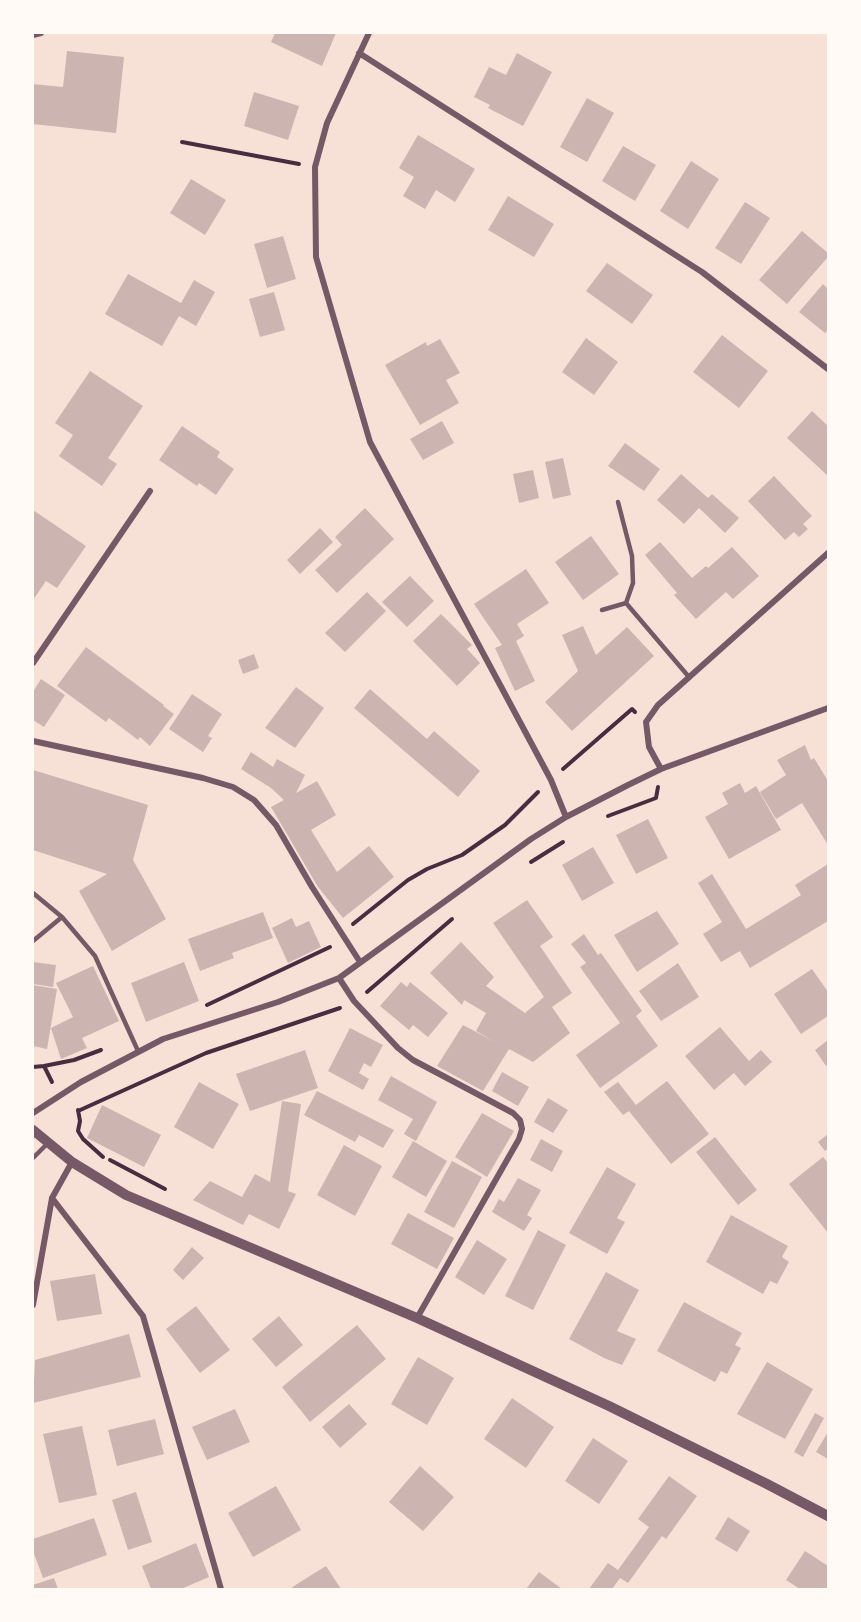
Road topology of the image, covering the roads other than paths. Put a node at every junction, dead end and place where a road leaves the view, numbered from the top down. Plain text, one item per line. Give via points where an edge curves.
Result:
1 (41, 33) edge
2 (369, 33) edge
3 (33, 35) edge
4 (359, 52) junction
5 (828, 369) edge
6 (150, 491) dead end
7 (618, 502) dead end
8 (828, 553) edge
9 (626, 603) junction
10 (602, 610) dead end
11 (33, 663) edge
12 (689, 677) junction
13 (828, 708) edge
14 (33, 741) edge
15 (661, 769) junction
16 (566, 817) junction
17 (33, 893) edge
18 (62, 917) junction
19 (33, 941) edge
20 (360, 962) junction
21 (339, 978) junction
22 (138, 1051) junction
23 (33, 1113) edge
24 (33, 1130) edge
25 (48, 1143) junction
26 (33, 1158) edge
27 (72, 1162) junction
28 (51, 1198) junction
29 (33, 1305) edge
30 (417, 1317) junction
31 (828, 1516) edge
32 (221, 1589) edge

1 - 3 street
2 - 4 street
4 - 5 street via 702,272
4 - 16 street via 327,123 315,167 316,257 370,442 551,780
6 - 11 street
7 - 9 lane via 632,556 633,583
8 - 12 street
9 - 10 lane
9 - 12 lane
12 - 15 street via 658,705 646,722 649,747
13 - 15 street
14 - 20 street via 203,778 233,787 254,801 276,825
15 - 16 street
16 - 20 street
17 - 18 lane
18 - 19 lane
18 - 22 lane via 95,956
20 - 21 street
21 - 22 street
21 - 30 street via 354,1001 413,1060 520,1120 519,1139
22 - 23 street
24 - 25 street
25 - 26 lane
25 - 27 street
27 - 28 street
27 - 30 street via 126,1195
28 - 29 street
28 - 32 street via 143,1316
30 - 31 street via 609,1406

